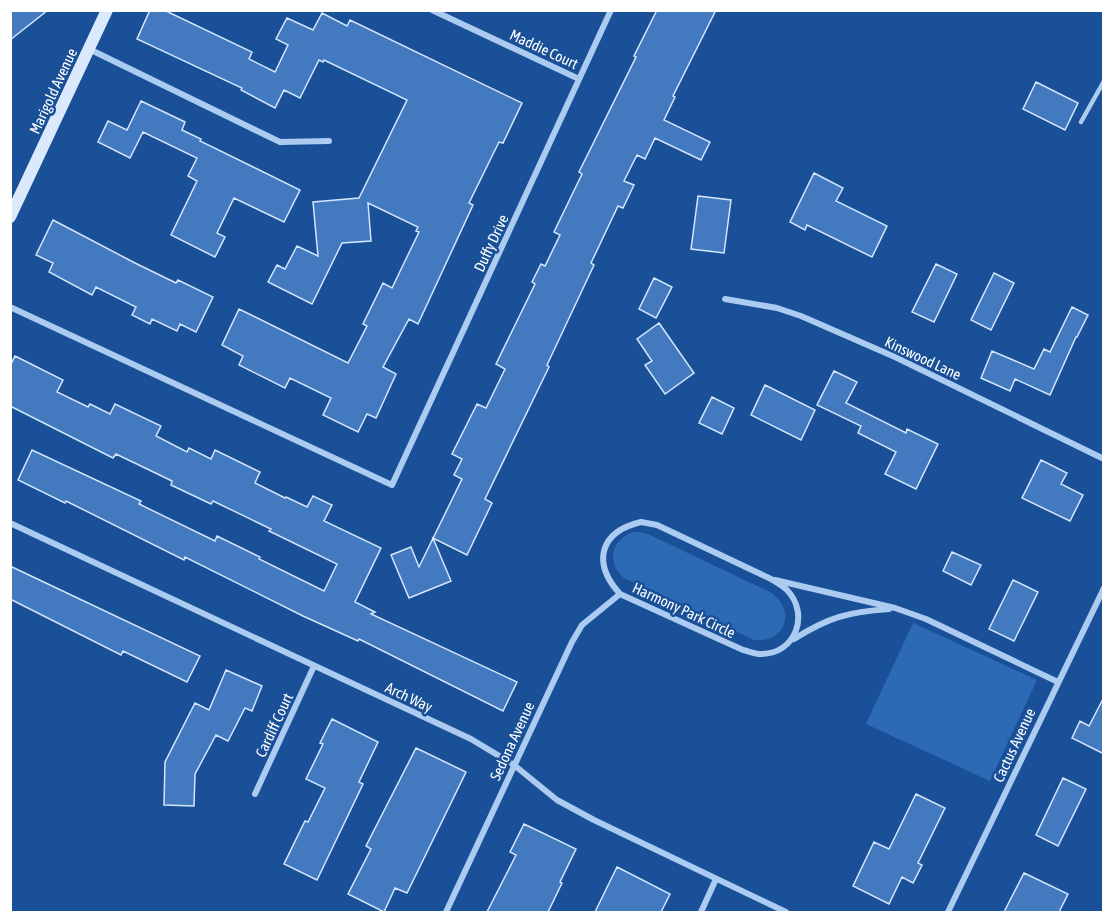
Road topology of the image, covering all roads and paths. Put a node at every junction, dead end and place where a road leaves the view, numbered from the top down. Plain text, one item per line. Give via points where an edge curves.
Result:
1 (107, 10) edge
2 (432, 10) edge
3 (611, 10) edge
4 (89, 49) junction
5 (579, 79) junction
6 (1104, 81) edge
7 (1081, 122) dead end
8 (329, 141) dead end
9 (10, 217) edge
10 (726, 299) dead end
11 (10, 307) edge
12 (1104, 459) edge
13 (10, 523) edge
14 (771, 579) junction
15 (1104, 588) edge
16 (620, 594) junction
17 (896, 608) junction
18 (794, 639) junction
19 (314, 666) junction
20 (1058, 682) junction
21 (514, 765) junction
22 (255, 794) dead end
23 (716, 879) junction
24 (446, 912) edge
25 (701, 912) edge
26 (786, 912) edge
27 (948, 912) edge

1 - 4 street, Marigold Avenue
2 - 5 street, Maddie Court
3 - 5 street, Duffy Drive
4 - 8 street via 280,142
4 - 9 street, Marigold Avenue
5 - 11 street, Duffy Drive via 392,485
6 - 7 lane
10 - 12 street, Kinswood Lane via 801,316 895,357
13 - 19 street, Arch Way
14 - 16 street, Harmony Park Circle via 657,525 641,522 616,532 603,555 609,581
14 - 17 street, Harmony Park Circle
14 - 18 street, Harmony Park Circle via 787,590 797,605 799,621
15 - 20 street, Cactus Avenue
16 - 18 street, Harmony Park Circle via 743,650 774,652
16 - 21 street, Sedona Avenue via 582,625
17 - 18 street, Harmony Park Circle via 845,614
17 - 20 street, Harmony Park Circle
19 - 21 street, Arch Way via 471,739
19 - 22 street, Cardiff Court
20 - 27 street, Cactus Avenue
21 - 23 street, Arch Way via 566,805
21 - 24 street, Sedona Avenue
23 - 25 street
23 - 26 street, Arch Way

